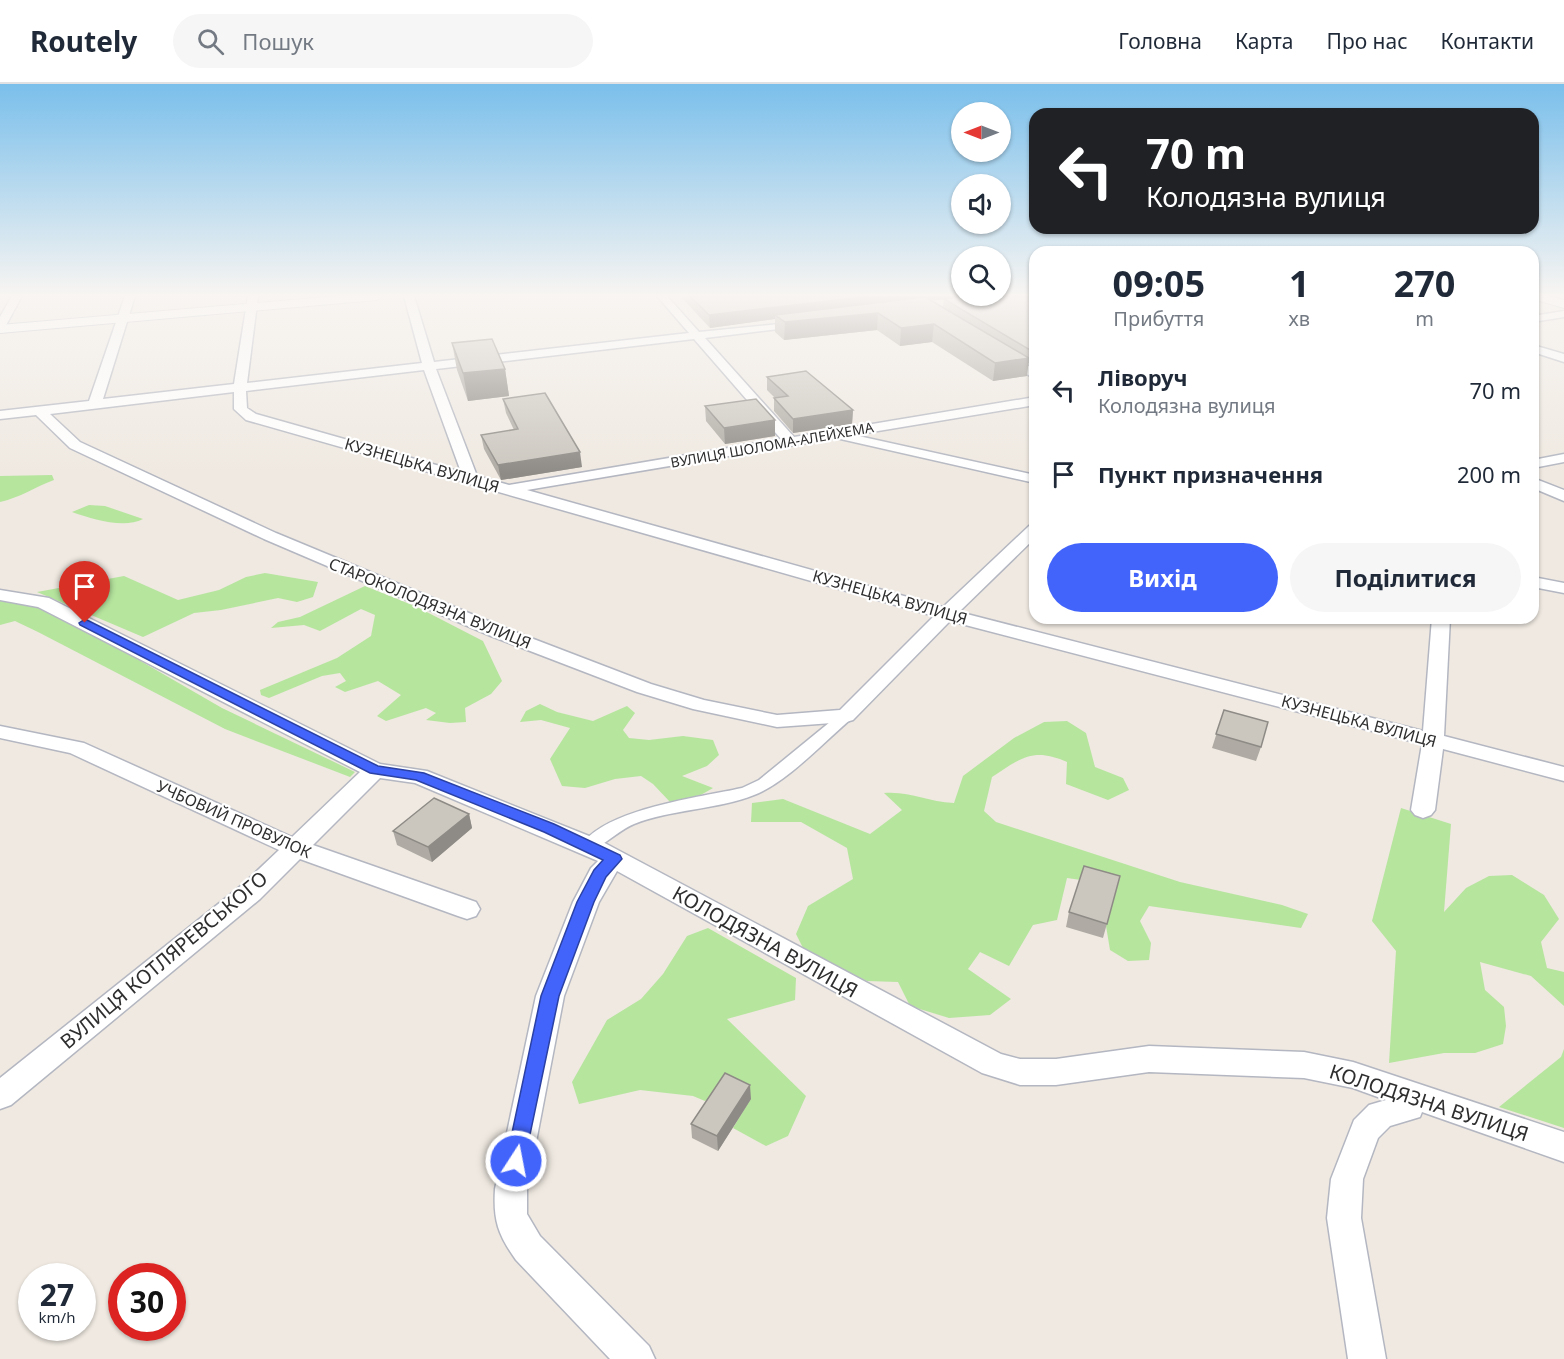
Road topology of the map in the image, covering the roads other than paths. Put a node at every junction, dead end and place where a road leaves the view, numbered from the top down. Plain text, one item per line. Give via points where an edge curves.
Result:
1 (110, 356) edge
2 (244, 356) edge
3 (426, 356) edge
4 (538, 356) edge
5 (714, 356) edge
6 (1003, 356) edge
7 (430, 368) junction
8 (1029, 371) edge
9 (240, 388) junction
10 (95, 403) junction
11 (1029, 403) edge
12 (44, 410) junction
13 (0, 415) edge
14 (837, 434) junction
15 (791, 442) junction
16 (1564, 458) edge
17 (1539, 463) edge
18 (470, 477) junction
19 (1029, 478) edge
20 (1539, 485) edge
21 (510, 489) junction
22 (1564, 496) edge
23 (1029, 535) edge
24 (1539, 583) edge
25 (1564, 588) edge
26 (0, 595) edge
27 (946, 614) junction
28 (1441, 624) edge
29 (846, 716) junction
30 (0, 732) edge
31 (1433, 741) junction
32 (375, 770) junction
33 (1564, 774) edge
34 (1423, 810) dead end
35 (295, 848) junction
36 (602, 852) junction
37 (467, 909) dead end
38 (1413, 1095) junction
39 (0, 1096) edge
40 (1564, 1147) edge
41 (636, 1359) edge
42 (1367, 1359) edge

1 - 10 street
2 - 9 street
3 - 7 street
4 - 7 street
5 - 15 street
6 - 8 street
7 - 9 street
7 - 18 street
9 - 10 street
9 - 18 street, КУЗНЕЦЬКА ВУЛИЦЯ via 241,409 250,417
10 - 12 street
11 - 14 street, ВУЛИЦЯ ШОЛОМА-АЛЕЙХЕМА
12 - 13 street
12 - 29 street, СТАРОКОЛОДЯЗНА ВУЛИЦЯ via 43,415 75,445 270,536 509,636 700,705 789,722
14 - 15 street, ВУЛИЦЯ ШОЛОМА-АЛЕЙХЕМА
14 - 19 street
15 - 21 street, ВУЛИЦЯ ШОЛОМА-АЛЕЙХЕМА
16 - 17 street
18 - 21 street, КУЗНЕЦЬКА ВУЛИЦЯ
20 - 22 street
21 - 27 street, КУЗНЕЦЬКА ВУЛИЦЯ
23 - 27 street
24 - 25 street
26 - 32 street, КОЛОДЯЗНА ВУЛИЦЯ via 43,602
27 - 29 street
27 - 31 street, КУЗНЕЦЬКА ВУЛИЦЯ
28 - 31 street
29 - 36 street via 765,784 747,792 630,819 606,831
30 - 35 street, УЧБОВИЙ ПРОВУЛОК via 76,748
31 - 33 street, КУЗНЕЦЬКА ВУЛИЦЯ
31 - 34 street
32 - 35 street, ВУЛИЦЯ КОТЛЯРЕВСЬКОГО
32 - 36 street, КОЛОДЯЗНА ВУЛИЦЯ via 418,776
35 - 37 street, УЧБОВИЙ ПРОВУЛОК
35 - 39 street, ВУЛИЦЯ КОТЛЯРЕВСЬКОГО via 251,892
36 - 38 street, КОЛОДЯЗНА ВУЛИЦЯ via 993,1064 1020,1072 1056,1072 1149,1059 1304,1065 1353,1075
36 - 41 street via 600,874 550,996 516,1161 510,1214 528,1248
38 - 40 street, КОЛОДЯЗНА ВУЛИЦЯ
38 - 42 street via 1409,1107 1380,1115 1365,1130 1347,1179 1344,1218

